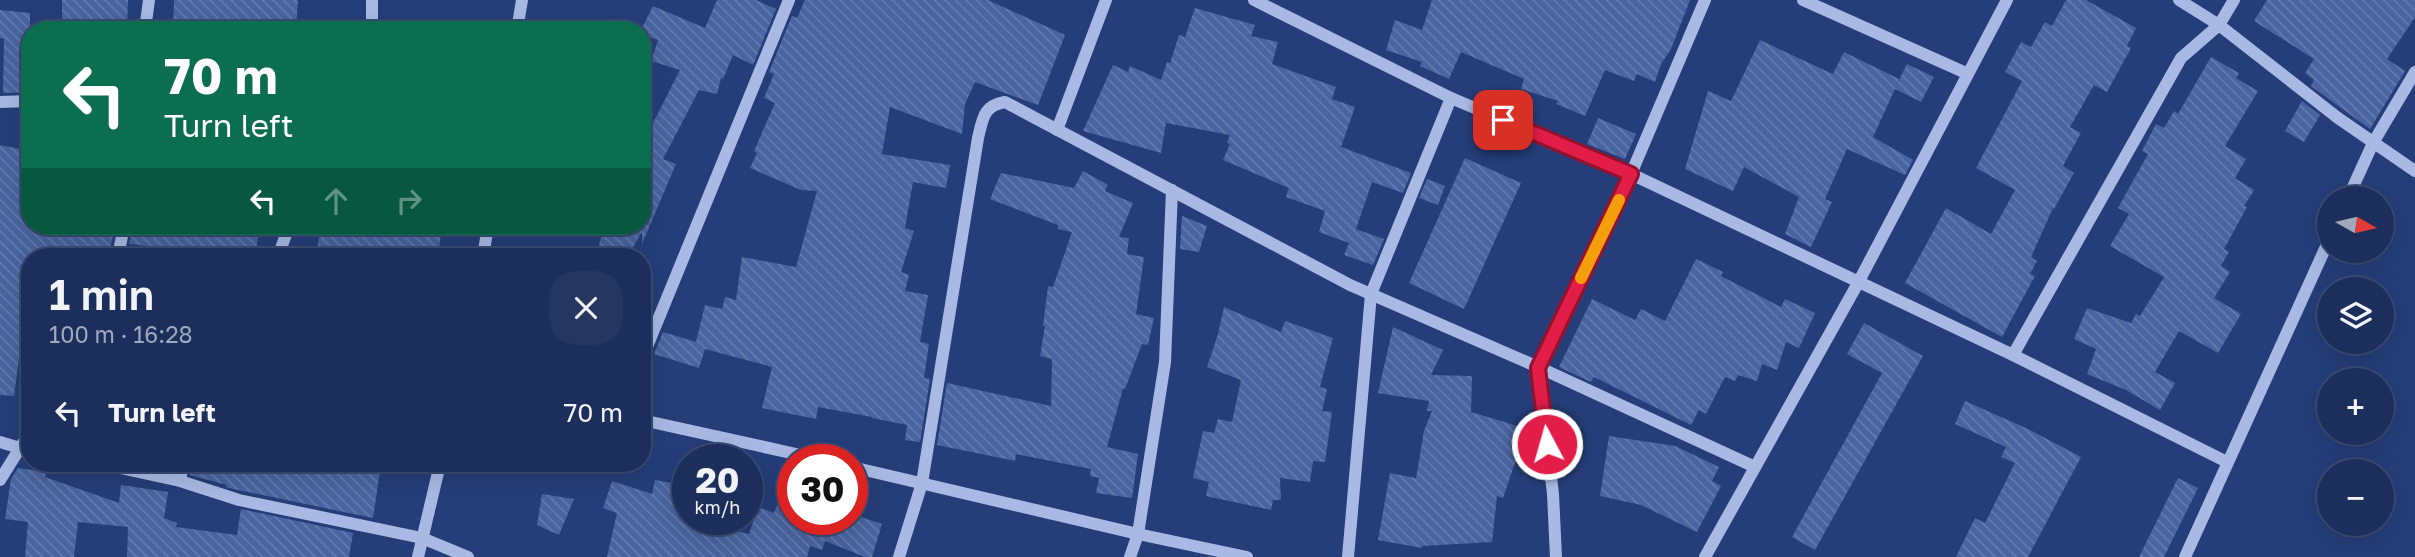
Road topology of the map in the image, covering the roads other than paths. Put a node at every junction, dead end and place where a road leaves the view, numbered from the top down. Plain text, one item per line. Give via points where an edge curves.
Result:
1 (149, 0) edge
2 (372, 0) edge
3 (522, 0) edge
4 (789, 0) edge
5 (1106, 0) edge
6 (1254, 0) edge
7 (1705, 0) edge
8 (1803, 0) edge
9 (2007, 0) edge
10 (2179, 0) edge
11 (2234, 0) edge
12 (146, 21) edge
13 (372, 21) edge
14 (518, 21) edge
15 (2219, 25) junction
16 (2415, 72) edge
17 (1966, 73) junction
18 (1451, 98) junction
19 (0, 102) edge
20 (21, 102) edge
21 (1056, 130) junction
22 (2374, 143) junction
23 (2415, 171) edge
24 (1631, 174) junction
25 (2354, 186) edge
26 (1171, 190) junction
27 (2318, 263) edge
28 (1858, 283) junction
29 (1371, 294) junction
30 (651, 337) edge
31 (2013, 355) junction
32 (1538, 368) junction
33 (651, 422) edge
34 (0, 442) edge
35 (21, 449) edge
36 (777, 450) edge
37 (21, 455) edge
38 (2227, 462) junction
39 (1755, 467) junction
40 (868, 471) edge
41 (139, 472) edge
42 (182, 472) edge
43 (438, 472) edge
44 (0, 480) edge
45 (180, 481) junction
46 (922, 483) junction
47 (1138, 534) junction
48 (422, 538) junction
49 (418, 557) edge
50 (468, 557) edge
51 (899, 557) edge
52 (1130, 557) edge
53 (1247, 557) edge
54 (1348, 557) edge
55 (1556, 557) edge
56 (1705, 557) edge
57 (2185, 557) edge

1 - 12 street
2 - 13 street
3 - 14 street
4 - 30 street
5 - 21 street
6 - 18 street
7 - 24 street
8 - 17 street
9 - 17 street
10 - 15 street
11 - 15 street
15 - 22 street
15 - 31 street via 2181,58
16 - 22 street
17 - 28 street
18 - 24 street
18 - 29 street
19 - 20 street
21 - 26 street
21 - 46 street via 1005,102 984,113
22 - 23 street
22 - 25 street
24 - 28 street
24 - 32 street
26 - 29 street
26 - 47 street via 1165,362
27 - 38 street
28 - 31 street
28 - 39 street
29 - 32 street
29 - 54 street
31 - 38 street
32 - 39 street
32 - 55 street
33 - 36 street
34 - 35 street
37 - 44 street
38 - 57 street
39 - 56 street
40 - 46 street
41 - 45 street
42 - 45 street
43 - 48 street
45 - 48 street via 239,500
46 - 47 street
46 - 51 street
47 - 52 street
47 - 53 street
48 - 49 street
48 - 50 street

